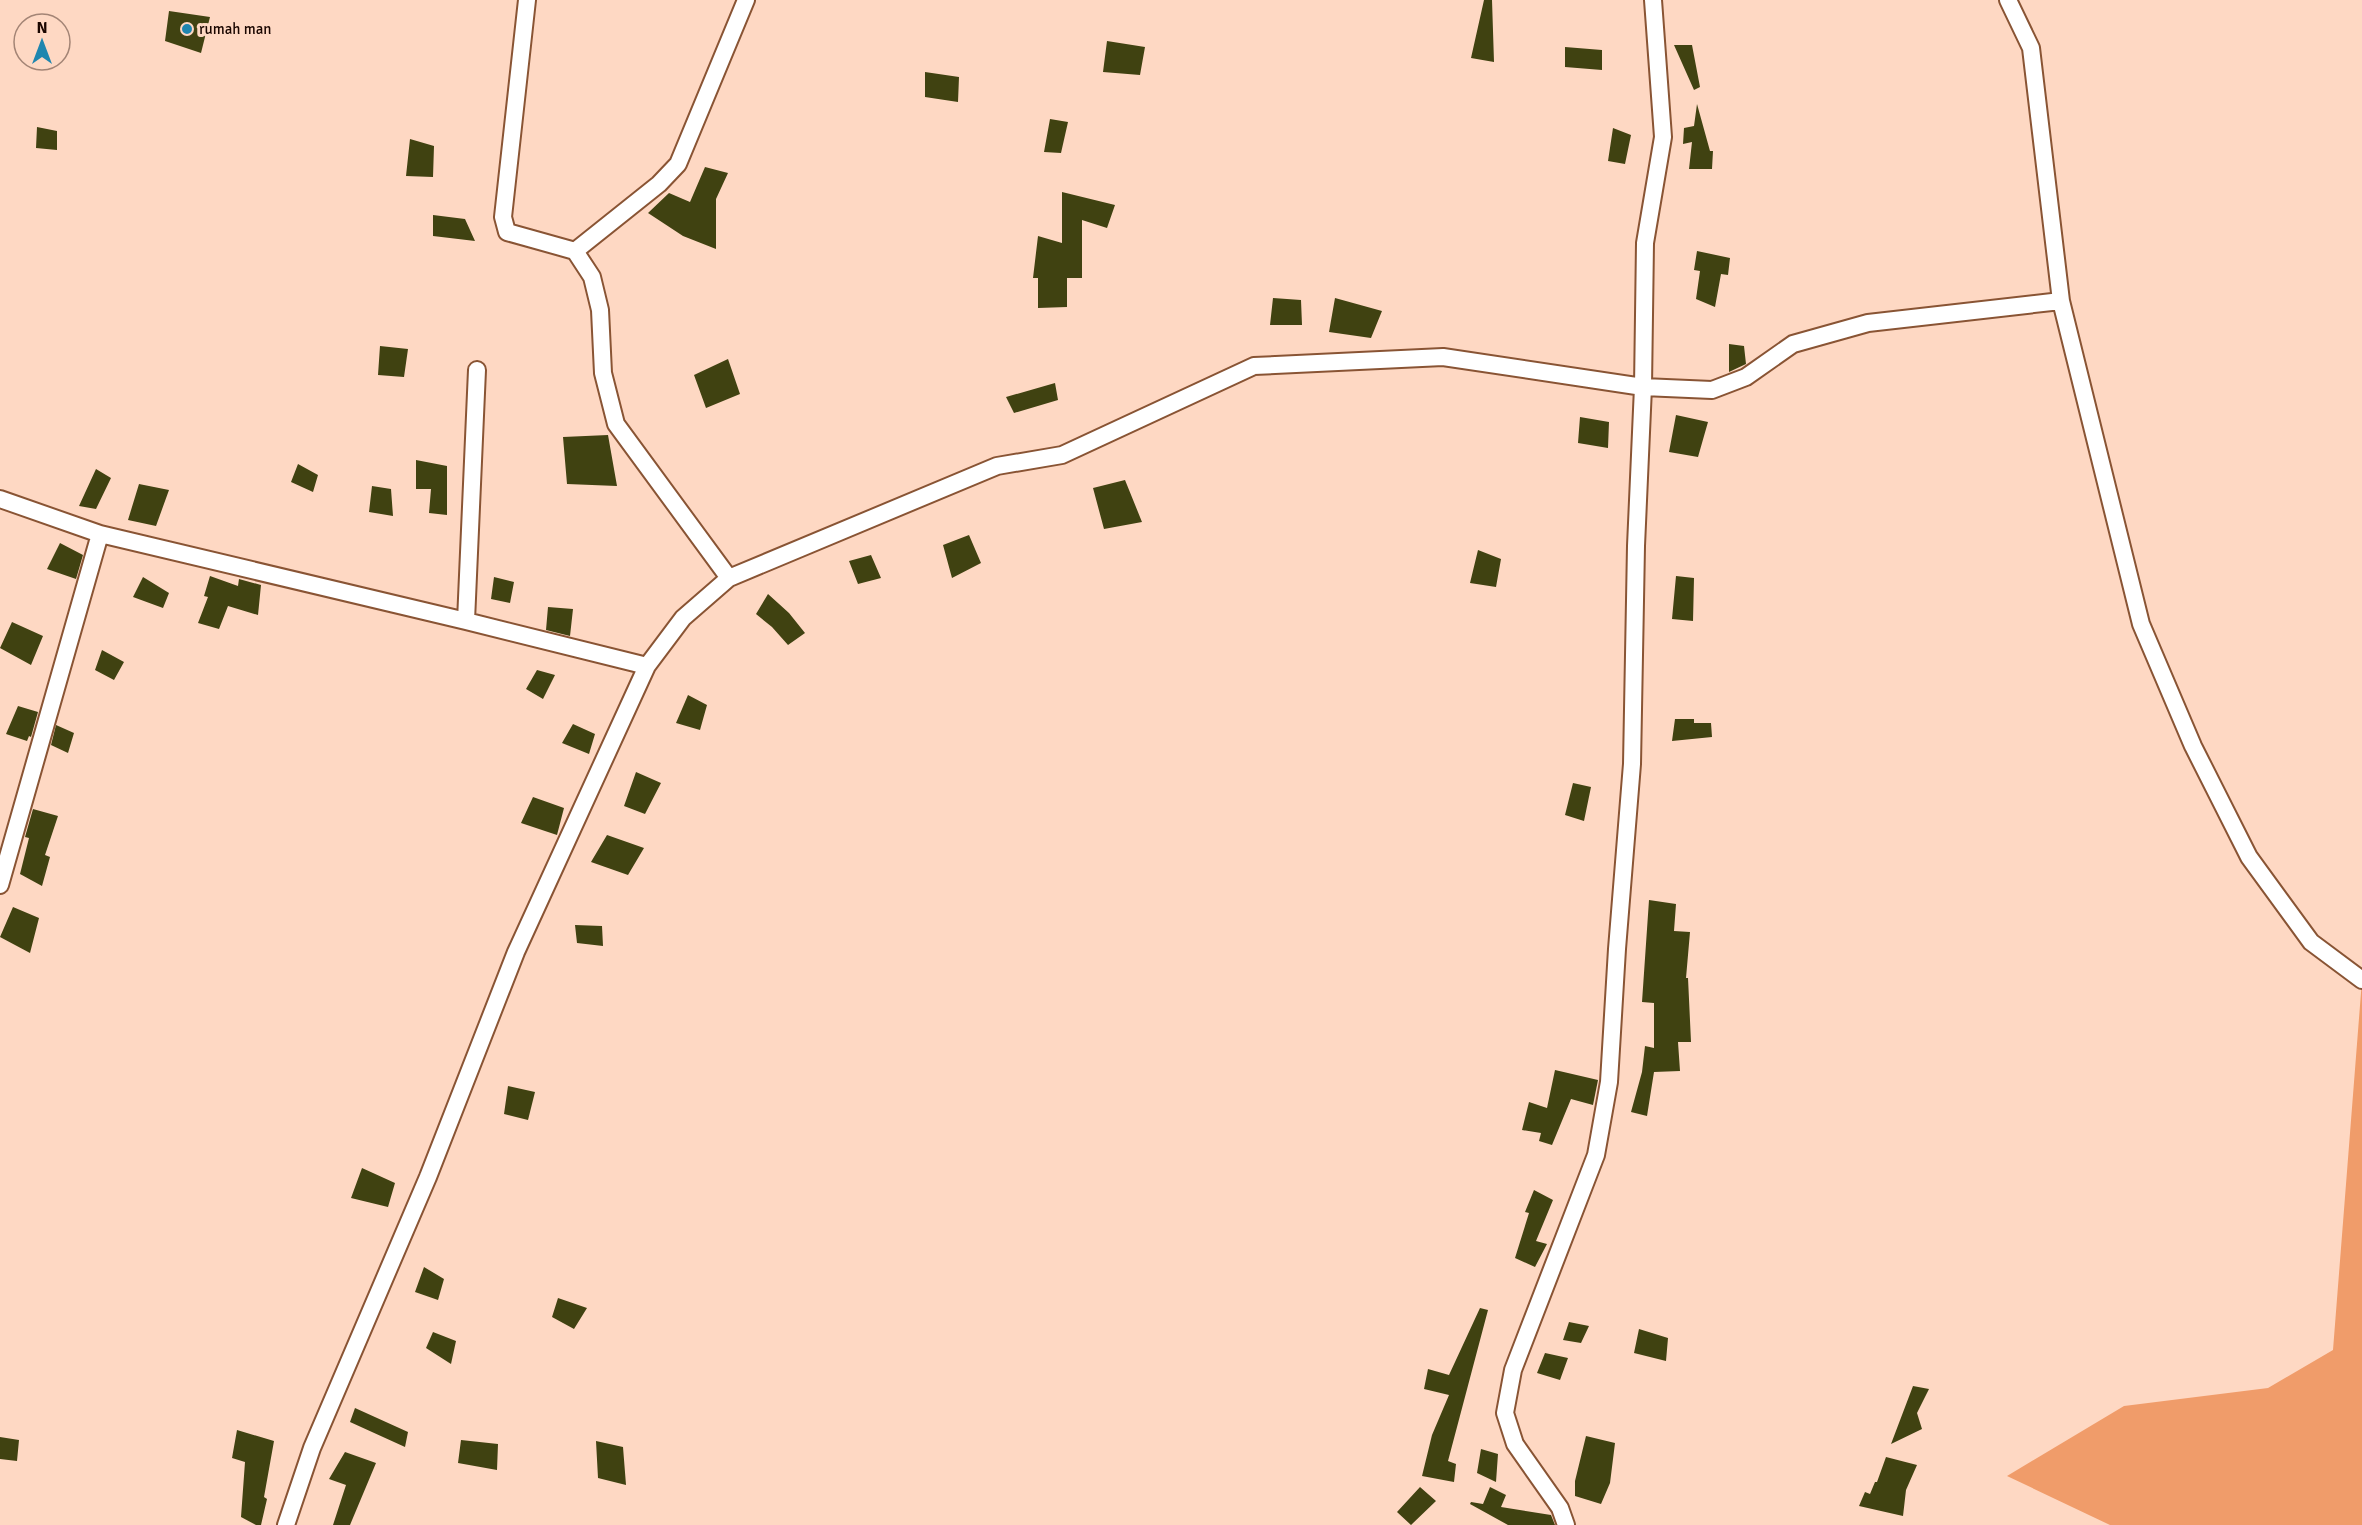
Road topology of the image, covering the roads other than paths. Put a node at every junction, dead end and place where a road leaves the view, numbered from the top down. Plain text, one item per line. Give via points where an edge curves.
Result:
1 (527, 0) edge
2 (746, 0) edge
3 (1653, 0) edge
4 (2008, 0) edge
5 (575, 251) junction
6 (2061, 301) junction
7 (477, 370) dead end
8 (1643, 387) junction
9 (0, 499) edge
10 (100, 534) junction
11 (729, 578) junction
12 (466, 621) junction
13 (647, 666) junction
14 (0, 885) edge
15 (2362, 980) edge
16 (286, 1525) edge
17 (1566, 1525) edge

1 - 5 street via 502,217 507,232
2 - 5 street via 678,164 659,184
3 - 8 street via 1663,137 1645,243
4 - 6 street via 2031,48
5 - 11 street via 595,288 603,373 616,424
6 - 8 street via 1869,323 1793,344 1746,377 1712,390
6 - 15 street via 2141,624 2193,746 2249,857 2311,942
7 - 12 street
8 - 11 street via 1443,357 1254,366 1062,455 997,466
8 - 17 street via 1632,764 1609,1082 1596,1155 1513,1370 1505,1413 1515,1444 1560,1508
9 - 10 street
10 - 12 street
10 - 14 street
11 - 13 street via 682,618
12 - 13 street
13 - 16 street via 516,952 428,1177 312,1448

